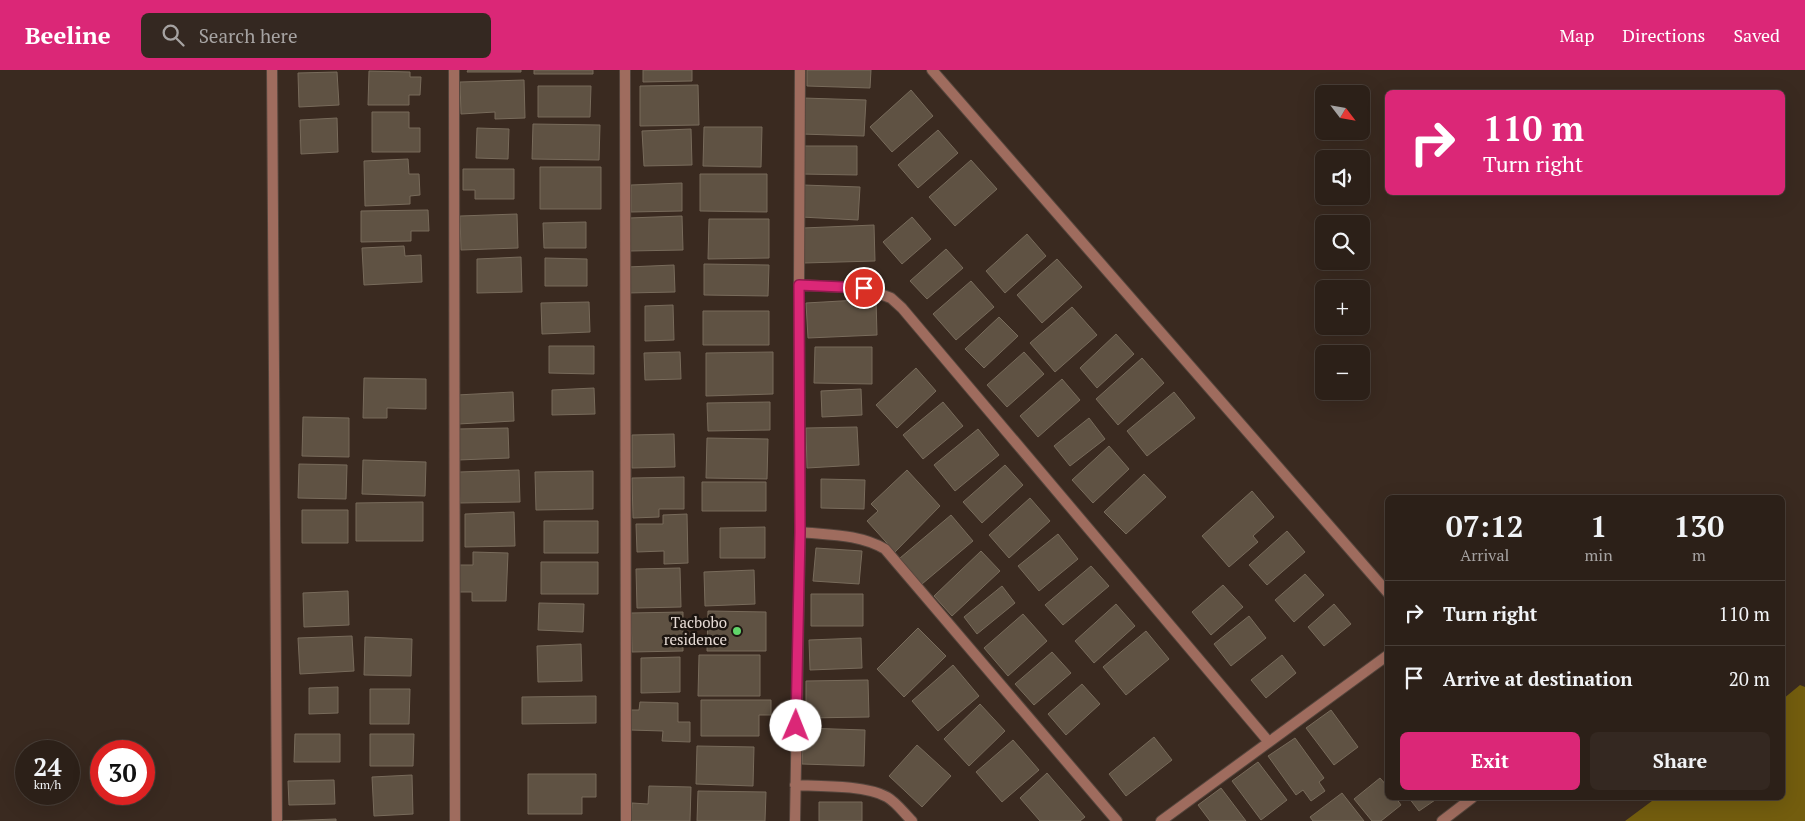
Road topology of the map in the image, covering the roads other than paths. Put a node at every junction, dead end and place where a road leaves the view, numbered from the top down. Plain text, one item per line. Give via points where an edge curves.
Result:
1 (272, 70) edge
2 (454, 70) edge
3 (625, 70) edge
4 (800, 70) edge
5 (932, 70) edge
6 (799, 285) junction
7 (800, 532) junction
8 (1385, 590) edge
9 (1385, 657) edge
10 (1268, 741) junction
11 (795, 785) junction
12 (1469, 800) edge
13 (277, 821) edge
14 (455, 821) edge
15 (626, 821) edge
16 (795, 821) edge
17 (912, 821) edge
18 (1117, 821) edge
19 (1161, 821) edge
20 (1442, 821) edge

1 - 13 street
2 - 14 street
3 - 15 street
4 - 6 street
5 - 8 street
6 - 7 street
6 - 10 street via 864,288 890,298 902,308
7 - 11 street
7 - 18 street via 857,537 885,549
9 - 10 street
10 - 19 street
11 - 16 street
11 - 17 street via 878,792 888,797
12 - 20 street

